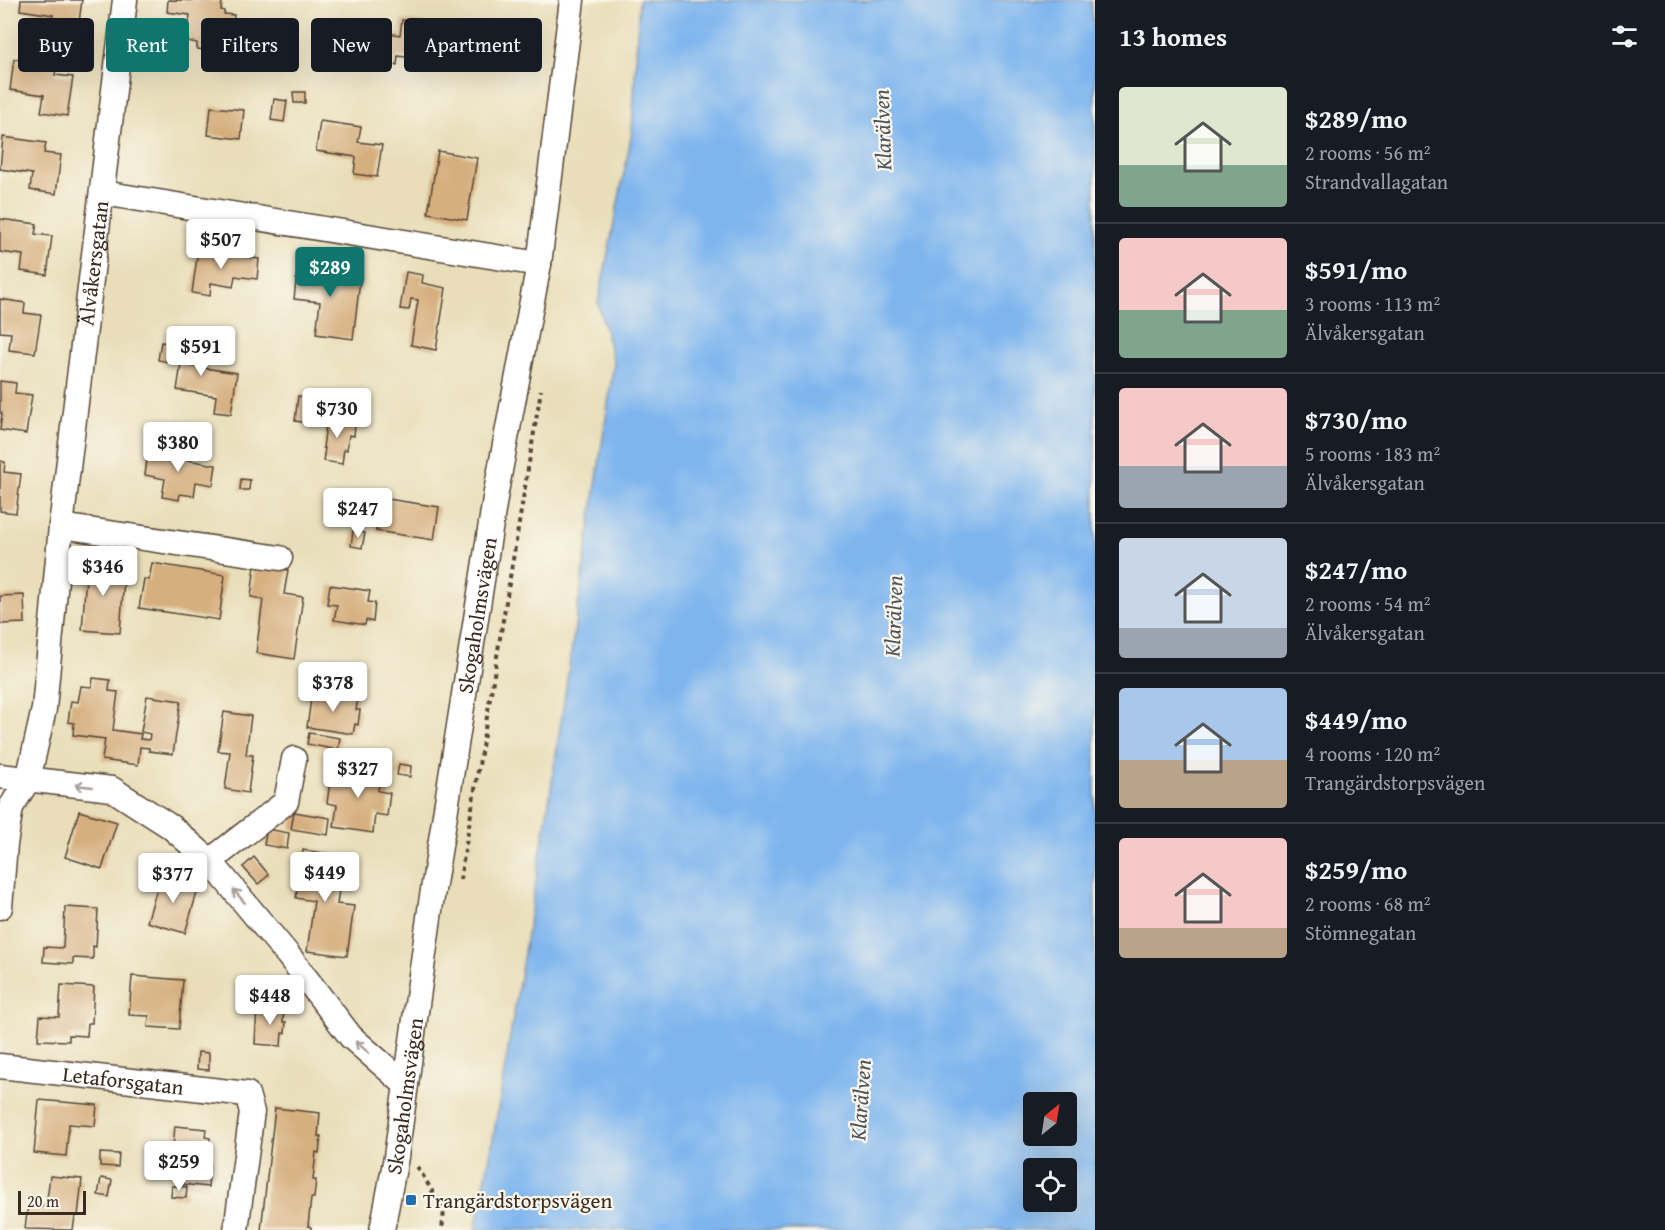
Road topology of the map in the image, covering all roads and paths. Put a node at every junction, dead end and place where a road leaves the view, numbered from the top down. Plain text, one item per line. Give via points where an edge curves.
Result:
1 (125, 0) edge
2 (572, 0) edge
3 (103, 193) junction
4 (539, 264) junction
5 (541, 388) dead end
6 (62, 526) junction
7 (280, 558) dead end
8 (294, 759) dead end
9 (0, 776) edge
10 (28, 780) junction
11 (2, 843) edge
12 (210, 861) junction
13 (458, 892) dead end
14 (0, 907) edge
15 (0, 1066) edge
16 (406, 1085) junction
17 (420, 1158) dead end
18 (236, 1230) edge
19 (382, 1230) edge
20 (442, 1230) edge

1 - 3 street, Älvåkersgatan
2 - 4 street, Skogaholmsvägen
3 - 4 street
3 - 6 street, Älvåkersgatan
4 - 16 street, Skogaholmsvägen via 496,492
5 - 13 path
6 - 7 street
6 - 10 street, Älvåkersgatan via 44,709
8 - 12 street via 286,802
9 - 10 street
10 - 11 street, Älvåkersgatan via 11,807
12 -> 10 street via 171,827 112,789
11 - 14 street, Älvåkersgatan
16 -> 12 street via 351,1037
15 - 18 street, Letaforsgatan via 247,1094 252,1112
16 - 19 street, Skogaholmsvägen
17 - 20 path via 419,1169 444,1211

